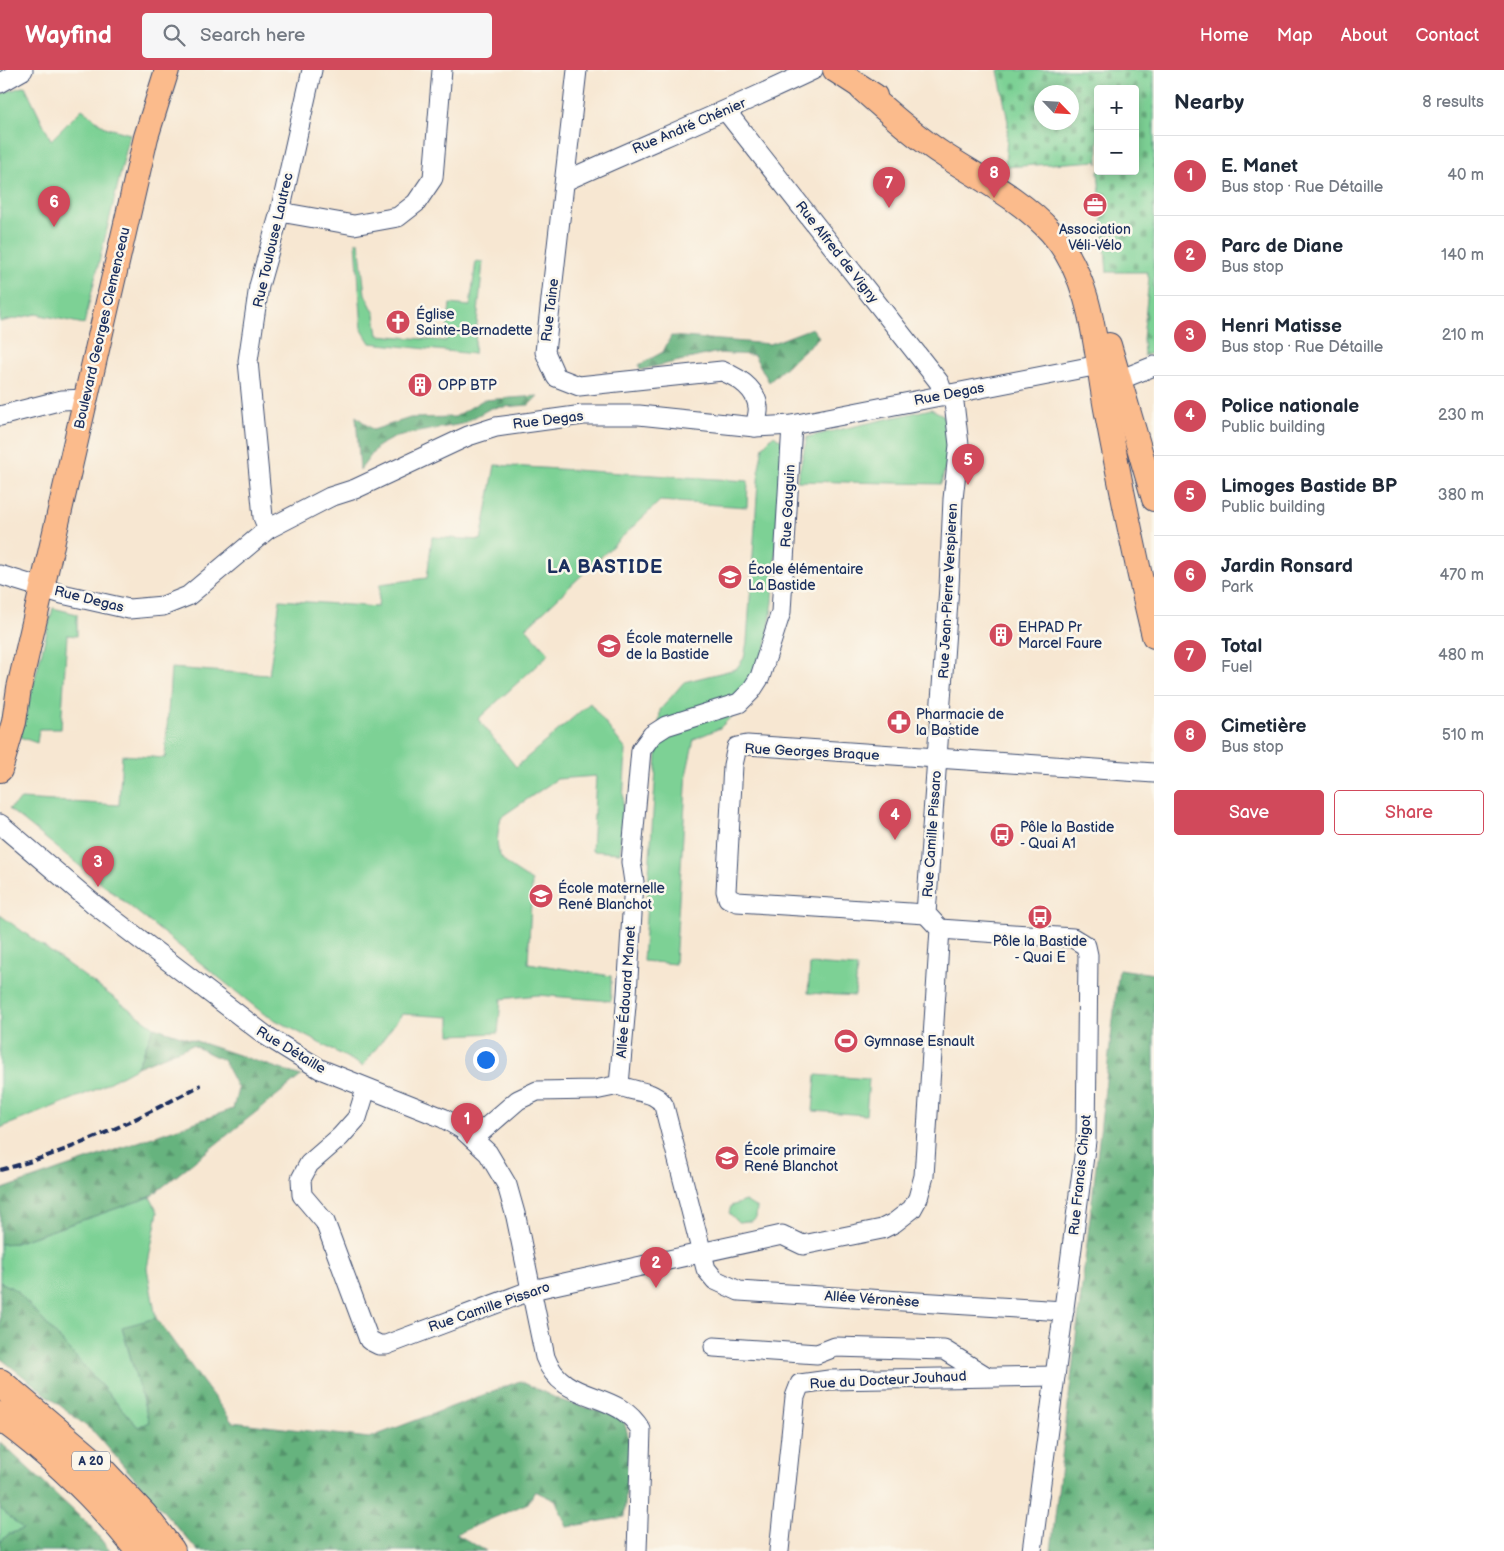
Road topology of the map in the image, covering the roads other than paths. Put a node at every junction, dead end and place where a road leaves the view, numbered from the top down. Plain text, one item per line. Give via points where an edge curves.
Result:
1 (23, 70) edge
2 (167, 70) edge
3 (312, 70) edge
4 (442, 70) edge
5 (577, 70) edge
6 (813, 70) edge
7 (835, 70) edge
8 (0, 80) edge
9 (862, 89) junction
10 (726, 111) junction
11 (565, 181) junction
12 (280, 212) junction
13 (1154, 366) edge
14 (1106, 374) junction
15 (948, 395) junction
16 (85, 399) junction
17 (0, 416) edge
18 (792, 425) junction
19 (755, 427) junction
20 (1154, 499) edge
21 (268, 529) junction
22 (0, 575) edge
23 (43, 587) junction
24 (1154, 636) edge
25 (19, 688) junction
26 (1, 731) edge
27 (641, 750) joint
28 (938, 759) junction
29 (0, 770) edge
30 (1153, 774) edge
31 (0, 824) edge
32 (926, 914) junction
33 (940, 929) junction
34 (619, 1085) junction
35 (366, 1089) junction
36 (473, 1139) junction
37 (703, 1252) junction
38 (532, 1290) junction
39 (1064, 1311) junction
40 (714, 1347) dead end
41 (986, 1376) junction
42 (1055, 1376) junction
43 (0, 1383) edge
44 (0, 1416) edge
45 (140, 1551) edge
46 (171, 1551) edge
47 (637, 1551) edge
48 (779, 1551) edge
49 (1032, 1551) edge

1 - 8 street
2 - 16 main road, Boulevard Georges Clemenceau via 146,137
3 - 12 street, Rue Toulouse Lautrec
4 - 12 street via 433,178 416,203 398,217 354,225
5 - 11 street, Rue Taine
6 - 10 street, Rue André Chénier
7 - 9 main road
9 - 14 main road via 945,156 1036,216 1053,234 1079,277
9 - 14 main road via 952,143 1054,214 1074,237 1091,276
10 - 11 street, Rue André Chénier
10 - 15 street, Rue Alfred de Vigny
11 - 19 street, Rue Taine via 545,352 556,377 579,386 722,371 738,377 750,389 758,406
12 - 21 street, Rue Toulouse Lautrec via 259,286 248,361 262,510
13 - 14 street, Rue Degas
14 - 15 street, Rue Degas
14 - 20 main road
14 - 24 main road via 1144,596
15 - 18 street, Rue Degas
15 - 28 street, Rue Jean-Pierre Verspieren via 959,445
16 - 17 street via 62,400
16 - 23 main road, Boulevard Georges Clemenceau
18 - 19 street, Rue Degas
18 - 27 street, Rue Gauguin via 781,612 760,677 739,703 666,726 652,735
19 - 21 street, Rue Degas via 639,415 583,416 496,427 468,436
21 - 23 street, Rue Degas via 188,596 163,606 129,609
22 - 23 street, Rue Degas
23 - 25 main road, Boulevard Georges Clemenceau
25 - 26 main road
25 - 29 main road via 14,722
27 - 34 street, Allée Édouard Manet via 631,862 634,882
28 - 30 street
28 - 32 street, Rue Camille Pissaro
28 - 32 street, Rue Georges Braque via 746,745 737,748 733,765 728,898 737,902
31 - 35 street, Rue Détaille via 95,905 248,1024 320,1069
32 - 33 street, Rue Camille Pissaro
33 - 37 street, Rue Camille Pissaro via 926,1152 918,1198 904,1216 882,1229 803,1245 782,1235
33 - 39 street, Rue Francis Chigot via 1073,938 1086,946 1086,1141
34 - 36 street via 595,1090 537,1091 518,1100
34 - 37 street via 630,1091 653,1094 661,1100
35 - 36 street, Rue Détaille via 443,1118
35 - 38 street, Rue Camille Pissaro via 357,1118 309,1164 301,1179 302,1195 325,1222 369,1340 379,1346 386,1345
36 - 38 street, Rue Détaille via 488,1153 507,1185
37 - 38 street, Rue Camille Pissaro
37 - 39 street, Allée Véronèse via 706,1269 715,1280 739,1290
38 - 47 street, Rue Détaille via 549,1369 576,1391 622,1408 634,1418 641,1430
39 - 42 street, Rue Francis Chigot
40 - 41 street via 818,1354 834,1347 944,1350
41 - 42 street, Rue du Docteur Jouhaud
41 - 48 street, Rue du Docteur Jouhaud via 829,1380 800,1384 795,1397
42 - 49 street, Rue Francis Chigot
43 - 46 highway, A 20 via 95,1464 143,1515
44 - 45 highway, A 20 via 63,1467

